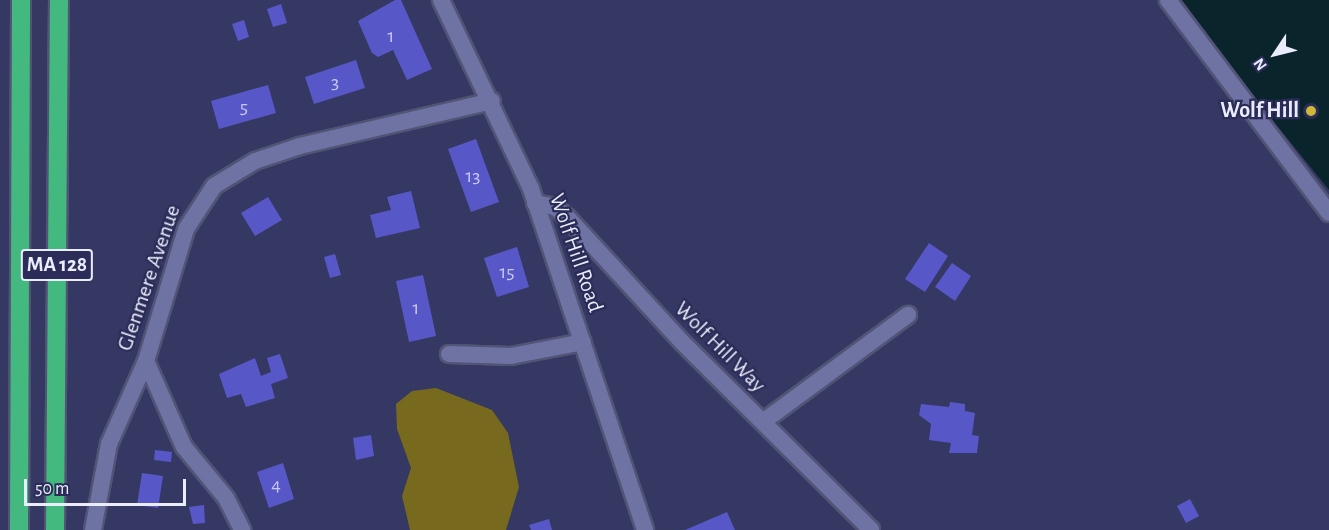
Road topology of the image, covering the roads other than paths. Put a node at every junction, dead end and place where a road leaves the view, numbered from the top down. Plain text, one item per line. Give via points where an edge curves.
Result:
1 (21, 0) edge
2 (59, 0) edge
3 (441, 0) edge
4 (1168, 0) edge
5 (492, 101) junction
6 (535, 203) junction
7 (1329, 213) edge
8 (908, 315) dead end
9 (583, 342) junction
10 (449, 354) dead end
11 (146, 361) junction
12 (764, 421) junction
13 (18, 530) edge
14 (56, 530) edge
15 (93, 530) edge
16 (242, 530) edge
17 (645, 530) edge
18 (871, 530) edge

1 - 13 highway, MA 128
2 - 14 highway, MA 128
3 - 5 street, Wolf Hill Road
4 - 7 street
5 - 6 street, Wolf Hill Road
5 - 11 street, Glenmere Avenue via 300,146 221,180 199,203 186,229
6 - 9 street, Wolf Hill Road
6 - 12 street, Wolf Hill Way via 555,207 567,217
8 - 12 street
9 - 10 street via 511,356
9 - 17 street, Wolf Hill Road
11 - 15 street, Glenmere Avenue via 109,444
11 - 16 street via 184,447 226,498
12 - 18 street, Wolf Hill Way

